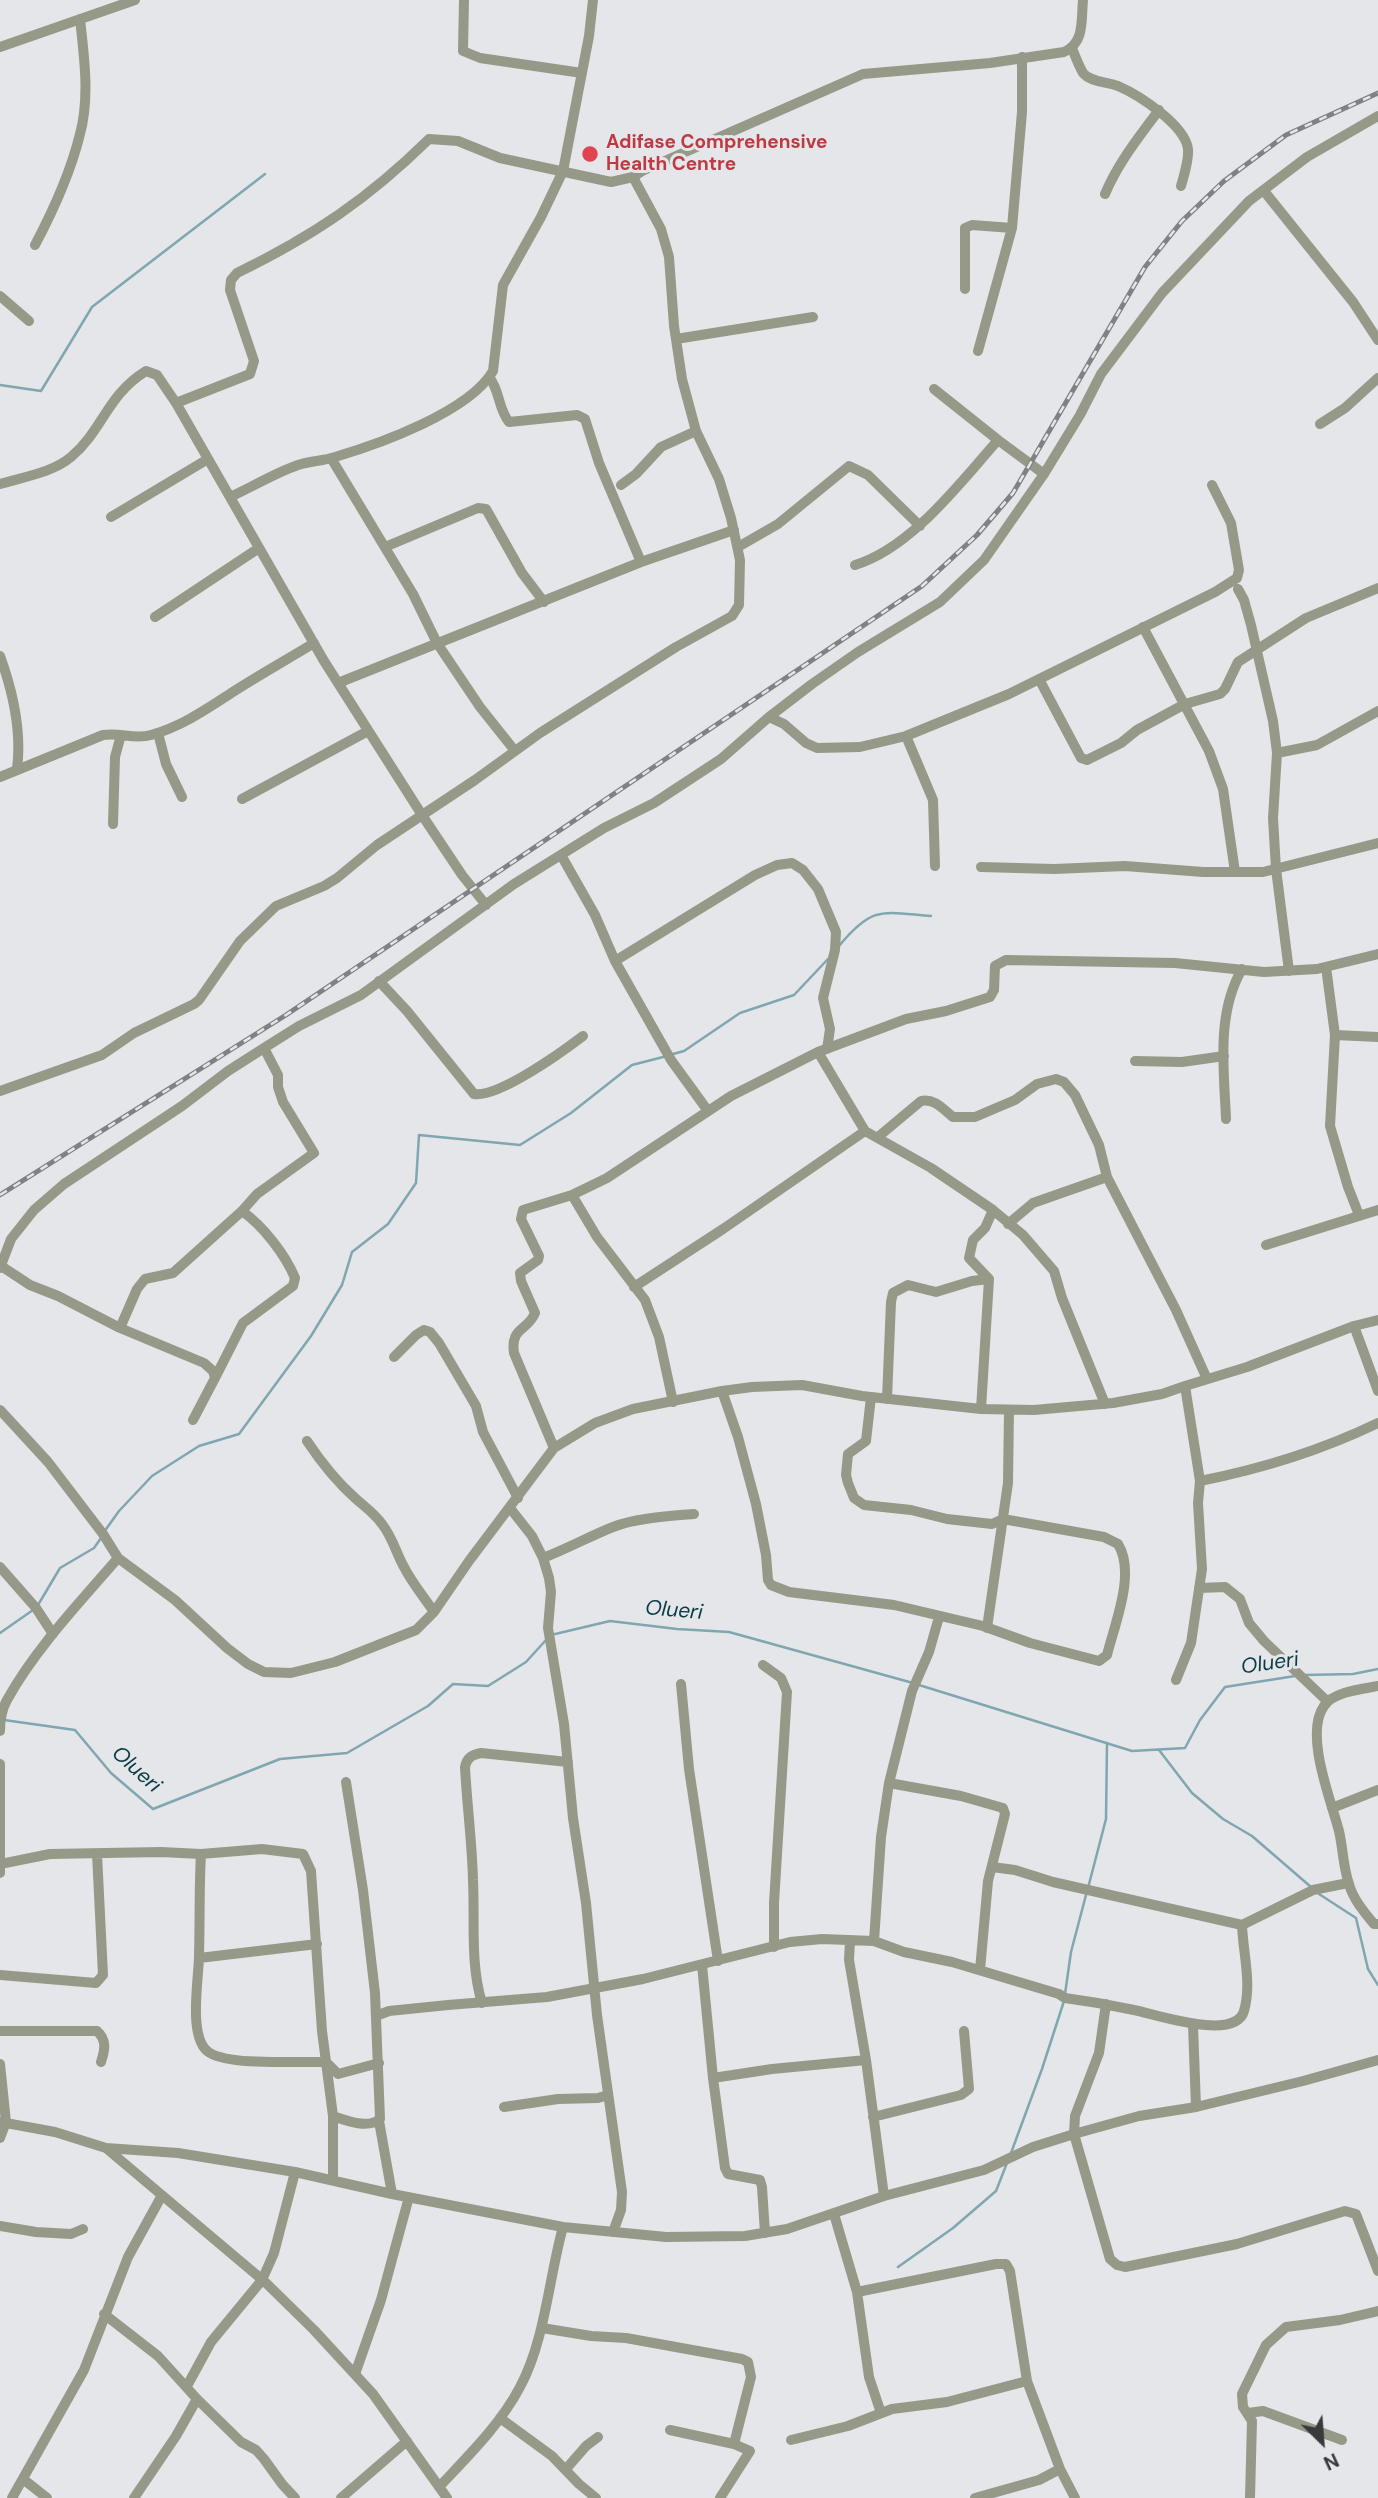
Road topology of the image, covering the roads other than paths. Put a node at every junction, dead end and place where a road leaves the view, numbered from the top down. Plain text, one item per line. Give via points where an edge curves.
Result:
1 (135, 0) edge
2 (464, 0) edge
3 (593, 0) edge
4 (1083, 0) edge
5 (104, 5) edge
6 (80, 19) junction
7 (0, 47) edge
8 (1072, 48) junction
9 (1022, 57) junction
10 (582, 73) junction
11 (1159, 110) junction
12 (1378, 116) edge
13 (563, 171) junction
14 (633, 177) junction
15 (1181, 186) dead end
16 (1264, 191) junction
17 (1105, 194) dead end
18 (1012, 228) junction
19 (35, 245) dead end
20 (965, 289) dead end
21 (0, 296) edge
22 (814, 317) dead end
23 (29, 321) dead end
24 (676, 339) junction
25 (1378, 340) edge
26 (978, 351) dead end
27 (489, 377) junction
28 (1378, 378) edge
29 (934, 389) dead end
30 (176, 403) junction
31 (1320, 424) dead end
32 (696, 432) junction
33 (998, 440) junction
34 (331, 458) junction
35 (208, 459) junction
36 (1044, 474) junction
37 (0, 484) edge
38 (621, 485) dead end
39 (1212, 485) dead end
40 (230, 497) junction
41 (111, 517) dead end
42 (920, 526) junction
43 (734, 530) junction
44 (384, 547) junction
45 (738, 547) junction
46 (259, 548) junction
47 (641, 562) junction
48 (855, 565) dead end
49 (1378, 588) edge
50 (1238, 589) dead end
51 (544, 601) junction
52 (155, 617) dead end
53 (1143, 626) junction
54 (314, 643) junction
55 (437, 643) junction
56 (1257, 648) junction
57 (0, 656) edge
58 (1040, 678) junction
59 (338, 683) junction
60 (1185, 704) junction
61 (1378, 711) edge
62 (769, 717) junction
63 (368, 731) junction
64 (158, 733) junction
65 (121, 735) junction
66 (906, 736) junction
67 (515, 751) junction
68 (1277, 753) junction
69 (17, 769) junction
70 (0, 777) edge
71 (182, 797) dead end
72 (242, 799) dead end
73 (422, 815) junction
74 (113, 824) dead end
75 (1378, 844) edge
76 (561, 855) junction
77 (935, 866) dead end
78 (981, 867) dead end
79 (1276, 869) junction
80 (1235, 872) junction
81 (486, 905) junction
82 (1378, 954) edge
83 (615, 961) junction
84 (1326, 967) junction
85 (1242, 969) junction
86 (1289, 971) junction
87 (379, 981) junction
88 (1335, 1035) junction
89 (583, 1036) dead end
90 (1378, 1037) edge
91 (264, 1048) junction
92 (822, 1050) junction
93 (1224, 1056) junction
94 (1135, 1061) dead end
95 (0, 1091) edge
96 (708, 1111) junction
97 (1226, 1119) dead end
98 (865, 1130) junction
99 (878, 1138) junction
100 (1107, 1177) junction
101 (572, 1195) junction
102 (242, 1210) junction
103 (993, 1210) junction
104 (1378, 1210) edge
105 (1359, 1215) junction
106 (1008, 1224) junction
107 (1266, 1245) dead end
108 (1, 1267) edge
109 (989, 1279) junction
110 (634, 1287) junction
111 (1378, 1320) edge
112 (1354, 1326) junction
113 (120, 1328) junction
114 (394, 1357) dead end
115 (215, 1378) junction
116 (1207, 1379) junction
117 (1185, 1387) junction
118 (722, 1391) junction
119 (1378, 1391) edge
120 (871, 1397) junction
121 (887, 1399) junction
122 (673, 1402) junction
123 (1105, 1404) junction
124 (981, 1409) junction
125 (0, 1410) edge
126 (1009, 1410) junction
127 (192, 1420) dead end
128 (1378, 1423) edge
129 (307, 1441) dead end
130 (554, 1448) junction
131 (1200, 1481) junction
132 (518, 1498) junction
133 (510, 1508) junction
134 (694, 1514) dead end
135 (1003, 1519) junction
136 (118, 1558) junction
137 (543, 1558) junction
138 (0, 1567) edge
139 (1199, 1588) junction
140 (433, 1612) junction
141 (939, 1616) junction
142 (987, 1628) junction
143 (53, 1634) junction
144 (763, 1665) dead end
145 (1177, 1680) dead end
146 (681, 1684) dead end
147 (1378, 1686) edge
148 (1327, 1701) junction
149 (0, 1731) edge
150 (568, 1762) junction
151 (0, 1764) edge
152 (346, 1782) dead end
153 (889, 1783) junction
154 (1378, 1790) edge
155 (0, 1799) edge
156 (1332, 1808) junction
157 (97, 1854) junction
158 (201, 1854) junction
159 (0, 1864) edge
160 (992, 1867) junction
161 (0, 1873) edge
162 (1348, 1883) junction
163 (1378, 1924) edge
164 (1242, 1925) junction
165 (850, 1941) junction
166 (874, 1941) junction
167 (317, 1944) junction
168 (774, 1947) junction
169 (199, 1958) junction
170 (718, 1961) junction
171 (702, 1965) junction
172 (980, 1970) junction
173 (0, 1975) edge
174 (594, 1988) junction
175 (482, 2003) junction
176 (1107, 2004) junction
177 (376, 2016) junction
178 (1193, 2025) junction
179 (0, 2031) edge
180 (964, 2031) dead end
181 (866, 2060) junction
182 (1378, 2060) edge
183 (101, 2062) dead end
184 (326, 2062) junction
185 (379, 2063) junction
186 (0, 2064) edge
187 (713, 2078) junction
188 (608, 2095) junction
189 (1196, 2106) junction
190 (504, 2107) dead end
191 (333, 2116) junction
192 (873, 2117) junction
193 (379, 2121) junction
194 (3, 2122) edge
195 (1074, 2134) junction
196 (0, 2138) edge
197 (106, 2148) junction
198 (295, 2172) junction
199 (333, 2180) junction
200 (392, 2194) junction
201 (884, 2196) junction
202 (161, 2197) junction
203 (410, 2197) junction
204 (834, 2214) junction
205 (0, 2226) edge
206 (563, 2227) junction
207 (83, 2229) dead end
208 (612, 2232) junction
209 (765, 2233) junction
210 (1378, 2271) edge
211 (262, 2280) junction
212 (857, 2292) junction
213 (1378, 2311) edge
214 (104, 2314) junction
215 (542, 2328) junction
216 (355, 2374) junction
217 (1027, 2381) junction
218 (187, 2386) junction
219 (197, 2399) junction
220 (881, 2413) junction
221 (1248, 2413) junction
222 (500, 2418) junction
223 (670, 2430) dead end
224 (598, 2437) dead end
225 (791, 2440) dead end
226 (1342, 2440) dead end
227 (407, 2441) junction
228 (734, 2444) junction
229 (566, 2469) junction
230 (1060, 2469) junction
231 (23, 2479) junction
232 (439, 2487) junction
233 (12, 2498) edge
234 (47, 2498) edge
235 (134, 2498) edge
236 (295, 2498) edge
237 (341, 2498) edge
238 (447, 2498) edge
239 (596, 2498) edge
240 (720, 2498) edge
241 (975, 2498) edge
242 (1075, 2498) edge
243 (1250, 2498) edge

1 - 5 street
2 - 10 street via 463,51 480,58
3 - 10 street
4 - 8 street via 1080,36
5 - 6 street
6 - 7 street
6 - 19 street via 85,70 81,132 52,213
8 - 9 street
8 - 11 street via 1090,78 1147,100
9 - 14 street via 863,74
9 - 18 street
10 - 13 street
11 - 15 street via 1188,147
11 - 17 street via 1126,152
12 - 16 street via 1307,158
13 - 14 street via 611,182
13 - 27 street via 503,285
13 - 30 street via 499,159 458,141 429,139 348,210 237,273 230,290 254,361 250,374
14 - 24 street via 661,229 669,257
16 - 25 street
16 - 36 street via 1217,233 1162,293 1101,374
18 - 20 street via 965,228
18 - 26 street
21 - 23 street
22 - 24 street
24 - 32 street
27 - 34 street via 440,415 379,443
27 - 47 street via 509,422 577,415 584,419
28 - 31 street
29 - 33 street
30 - 35 street
30 - 37 street via 157,375 146,371 118,394 89,439 70,458
32 - 38 street via 661,447
32 - 43 street via 719,479
33 - 36 street
33 - 42 street
34 - 40 street via 298,465
34 - 44 street
35 - 40 street
35 - 41 street
36 - 62 street via 984,560 940,602 858,652
39 - 53 street via 1231,523 1240,570 1237,578
40 - 46 street
42 - 45 street via 868,475 849,466 778,524
42 - 48 street via 882,555
43 - 45 street
43 - 47 street
44 - 51 street via 478,508 486,509 522,573
44 - 55 street
45 - 67 street via 739,605 732,616
46 - 52 street
46 - 54 street
47 - 51 street
49 - 56 street via 1306,618
50 - 56 street
51 - 55 street
53 - 58 street
53 - 60 street
54 - 59 street
54 - 64 street via 192,719
55 - 59 street
55 - 67 street
56 - 60 street via 1235,664 1220,694
56 - 68 street
57 - 69 street via 19,733
58 - 60 street via 1081,758 1087,760
58 - 66 street
59 - 63 street
60 - 80 street via 1223,789
61 - 68 street via 1317,745
62 - 66 street via 817,747 860,747
62 - 76 street via 721,759
63 - 72 street
63 - 73 street
64 - 65 street via 134,738
64 - 71 street
65 - 69 street via 103,735
65 - 74 street via 115,757
66 - 77 street via 933,800
67 - 73 street
68 - 79 street
69 - 70 street
73 - 81 street
73 - 95 street via 324,886 276,906 240,941 194,1004 134,1033 103,1055
75 - 79 street
76 - 81 street
76 - 83 street
78 - 80 street via 1125,866
79 - 80 street
79 - 86 street
81 - 87 street
82 - 84 street
83 - 92 street via 755,875 792,863 818,889 836,932 823,998 830,1028
83 - 96 street via 664,1049
84 - 86 street
84 - 88 street
85 - 86 street
85 - 92 street via 1006,960 995,966 990,997 906,1019
85 - 93 street via 1229,999
87 - 89 street via 474,1094 483,1096 507,1085
87 - 91 street
88 - 90 street
88 - 105 street via 1330,1126
91 - 102 street via 278,1075 282,1102 314,1153
91 - 108 street via 44,1201 11,1239
92 - 96 street
92 - 98 street
93 - 94 street via 1182,1062
93 - 97 street
96 - 101 street via 607,1178
98 - 99 street
98 - 110 street
99 - 100 street via 921,1101 934,1102 953,1117 975,1117 1015,1100 1037,1084 1056,1079 1075,1096 1099,1145
99 - 103 street
100 - 106 street via 1033,1203
100 - 116 street
101 - 110 street
101 - 130 street via 529,1207 521,1214 539,1256 520,1273 535,1313 520,1328 514,1353
102 - 113 street via 173,1273 145,1279
102 - 115 street via 265,1233 295,1278 293,1286 243,1323
103 - 106 street
103 - 109 street via 973,1240 969,1258
104 - 105 street
105 - 107 street
106 - 123 street via 1054,1271
108 - 113 street
109 - 121 street via 936,1292 908,1285 893,1293
109 - 124 street
110 - 122 street via 645,1300 659,1337
111 - 112 street
112 - 116 street
112 - 119 street
113 - 115 street via 204,1363
114 - 132 street via 415,1335 430,1332 476,1406 483,1432
115 - 127 street
116 - 117 street
117 - 123 street
117 - 131 street
118 - 120 street via 802,1385
118 - 122 street
118 - 141 street via 756,1504 771,1585 789,1592 894,1605
120 - 121 street
120 - 135 street via 866,1441 848,1454 846,1475 854,1498 864,1505 947,1519 992,1524
121 - 124 street
122 - 130 street via 633,1409 595,1423
123 - 126 street
124 - 126 street
125 - 136 street via 62,1480
126 - 135 street
128 - 131 street via 1252,1471
129 - 140 street via 330,1472 384,1526
130 - 132 street
131 - 139 street
132 - 133 street
133 - 137 street
133 - 140 street
134 - 137 street via 615,1526
135 - 142 street
135 - 142 street via 1118,1544 1126,1579 1107,1655 1099,1661
136 - 140 street via 175,1600 226,1648 264,1672 291,1673 335,1662 416,1630
136 - 143 street
137 - 150 street via 551,1592 548,1628
138 - 143 street
139 - 145 street via 1191,1643
139 - 148 street via 1226,1587 1240,1598 1249,1623 1264,1641
141 - 142 street
141 - 153 street via 914,1686
143 - 149 street via 6,1701
144 - 168 street via 781,1678 787,1692
146 - 170 street
147 - 148 street
148 - 156 street via 1317,1725
150 - 174 street
150 - 175 street via 481,1754 467,1760 474,1957
151 - 155 street
152 - 177 street
153 - 160 street via 1003,1808
153 - 166 street
154 - 156 street
155 - 159 street
156 - 162 street
157 - 158 street
157 - 159 street via 50,1854
157 - 173 street via 100,1981
158 - 167 street via 262,1849 303,1854 311,1871
158 - 169 street
159 - 161 street
160 - 164 street
160 - 172 street
162 - 163 street via 1366,1914
162 - 164 street via 1314,1890
164 - 178 street via 1248,1979 1244,2013 1232,2024
165 - 166 street
165 - 168 street via 822,1939
165 - 181 street via 849,1960
166 - 172 street
167 - 169 street
167 - 184 street
168 - 170 street
169 - 184 street via 194,1995 206,2051 222,2059
170 - 171 street
171 - 174 street
171 - 187 street
172 - 176 street via 1065,1998
174 - 175 street
174 - 188 street
175 - 177 street
176 - 178 street
176 - 195 street via 1099,2053 1075,2116
177 - 185 street
178 - 189 street
179 - 183 street via 97,2031 106,2049
180 - 192 street via 967,2092
181 - 187 street
181 - 192 street
182 - 189 street
184 - 185 street via 338,2074
184 - 191 street
185 - 193 street
186 - 194 street
187 - 209 street via 725,2168 728,2174 760,2180
188 - 190 street
188 - 208 street via 622,2192
189 - 195 street
191 - 193 street via 364,2123
191 - 199 street
192 - 201 street
193 - 200 street
194 - 196 street
194 - 197 street
195 - 201 street via 984,2170
195 - 210 street via 1110,2259 1117,2265 1237,2244 1345,2211 1356,2214
197 - 198 street via 178,2153
197 - 202 street
198 - 199 street
198 - 211 street via 274,2253
199 - 200 street
200 - 203 street
201 - 204 street
202 - 211 street
202 - 214 street
203 - 206 street
203 - 216 street
204 - 209 street
204 - 212 street
205 - 207 street via 71,2234
206 - 208 street
206 - 215 street
208 - 209 street via 666,2237
211 - 216 street
211 - 218 street via 211,2342
212 - 217 street via 1006,2264
212 - 220 street via 869,2378
213 - 221 street via 1294,2325 1279,2332 1266,2346 1242,2394
214 - 218 street via 158,2356
214 - 231 street via 83,2370
215 - 222 street via 521,2385
215 - 228 street via 626,2338 748,2362 751,2377
216 - 227 street
217 - 220 street
217 - 230 street
218 - 219 street
219 - 235 street
219 - 236 street via 241,2442 256,2450
220 - 225 street
221 - 226 street via 1263,2411
221 - 243 street via 1253,2432
222 - 229 street
222 - 232 street
223 - 228 street
224 - 229 street
227 - 232 street
227 - 237 street
228 - 240 street via 750,2453
229 - 239 street
230 - 241 street via 1039,2480
230 - 242 street
231 - 233 street
231 - 234 street
232 - 238 street

